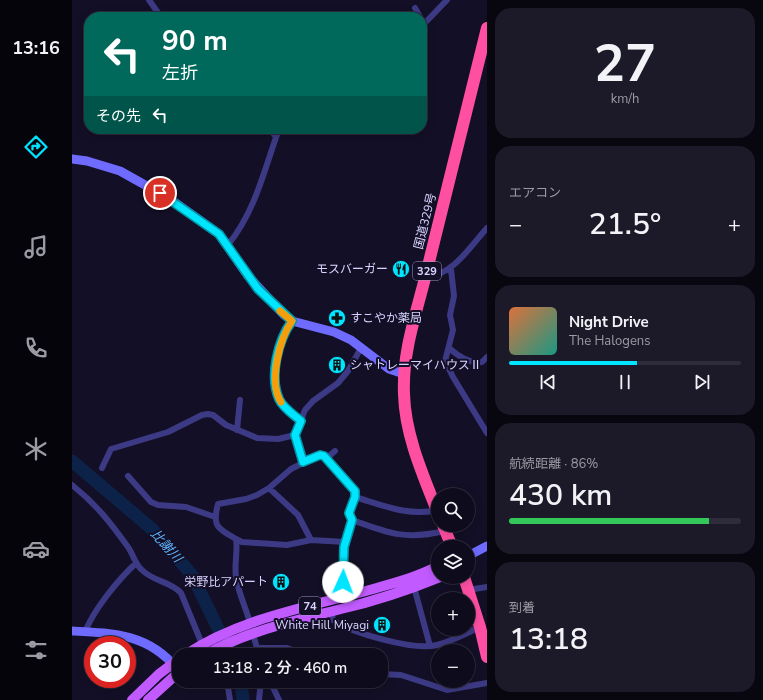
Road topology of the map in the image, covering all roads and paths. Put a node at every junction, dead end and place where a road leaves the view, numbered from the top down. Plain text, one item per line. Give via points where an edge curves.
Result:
1 (149, 0) edge
2 (447, 0) edge
3 (415, 8) dead end
4 (157, 12) edge
5 (417, 12) edge
6 (427, 20) edge
7 (487, 28) edge
8 (274, 134) edge
9 (277, 134) edge
10 (276, 137) junction
11 (72, 159) edge
12 (487, 228) edge
13 (228, 245) junction
14 (451, 269) junction
15 (425, 278) junction
16 (292, 321) junction
17 (361, 348) junction
18 (449, 348) junction
19 (487, 357) edge
20 (404, 374) junction
21 (240, 400) dead end
22 (301, 421) junction
23 (237, 430) junction
24 (487, 433) edge
25 (295, 435) junction
26 (335, 452) dead end
27 (327, 458) junction
28 (303, 462) junction
29 (102, 468) dead end
30 (128, 476) dead end
31 (72, 486) edge
32 (269, 488) junction
33 (431, 494) edge
34 (355, 497) junction
35 (431, 512) edge
36 (214, 517) junction
37 (352, 520) junction
38 (434, 532) edge
39 (236, 539) junction
40 (311, 540) junction
41 (345, 542) junction
42 (487, 546) edge
43 (475, 552) edge
44 (136, 563) junction
45 (431, 569) edge
46 (431, 580) edge
47 (466, 584) edge
48 (414, 587) junction
49 (487, 587) edge
50 (468, 590) junction
51 (347, 596) junction
52 (331, 612) junction
53 (250, 623) junction
54 (480, 626) junction
55 (72, 631) edge
56 (85, 632) junction
57 (253, 634) junction
58 (205, 643) junction
59 (430, 646) junction
60 (197, 648) edge
61 (220, 648) edge
62 (257, 648) edge
63 (487, 657) edge
64 (172, 662) edge
65 (172, 670) edge
66 (172, 672) edge
67 (388, 674) edge
68 (487, 683) edge
69 (228, 688) edge
70 (260, 688) edge
71 (273, 688) edge
72 (132, 700) edge
73 (148, 700) edge
74 (230, 700) edge
75 (259, 700) edge
76 (279, 700) edge

1 - 4 street
2 - 6 street
3 - 5 street
7 - 15 highway, 国道329号 / 329
8 - 10 street
9 - 10 street
10 - 13 street via 247,217
11 - 13 street via 106,166 133,178 170,199 212,228
12 - 14 street
13 - 16 street via 258,289
14 - 15 street
14 - 18 street via 454,296 450,315 453,330
15 - 20 highway, 国道329号 / 329 via 410,332
16 - 17 street via 334,332
16 - 22 street via 280,350 275,376 279,399
17 - 20 street via 389,370
17 - 22 street via 348,371 338,383 313,400
18 - 19 street via 474,362 482,362
18 - 24 street via 446,355 447,367
20 - 33 highway, 国道329号 / 329 via 408,428
21 - 23 street
22 - 25 street
23 - 25 street via 266,439
23 - 29 street via 213,415 202,415 168,432 111,449
25 - 28 street
26 - 27 street
27 - 28 street via 320,455
27 - 34 street via 352,487
28 - 32 street via 282,475
30 - 36 street via 151,502 186,507
31 - 44 street via 99,509 129,548
32 - 36 street via 246,499 218,504
32 - 40 street via 298,515
34 - 35 street via 411,513
34 - 37 street via 349,513
36 - 39 street via 216,526
37 - 38 street via 400,535 425,536
37 - 41 street
39 - 40 street via 242,542 287,545
39 - 53 street via 236,579
40 - 41 street
41 - 51 street via 343,582
42 - 43 street
44 - 56 street via 116,585 88,623
44 - 58 street via 147,574 168,582 181,593
45 - 51 main road, 74 via 394,583
46 - 48 main road, 74
47 - 50 highway
48 - 52 main road, 74
48 - 59 street
49 - 50 street
50 - 54 highway
51 - 53 main road, 74
52 - 57 main road, 74
52 - 59 street via 333,620 354,631 419,646
53 - 58 main road, 74
54 - 59 street
54 - 63 highway
55 - 56 street
56 - 64 street via 137,639 160,651
57 - 61 main road, 74
57 - 62 street
58 - 60 main road, 74
65 - 72 main road
66 - 73 main road
67 - 68 street via 401,675 447,690
69 - 74 street
70 - 75 street
71 - 76 street

